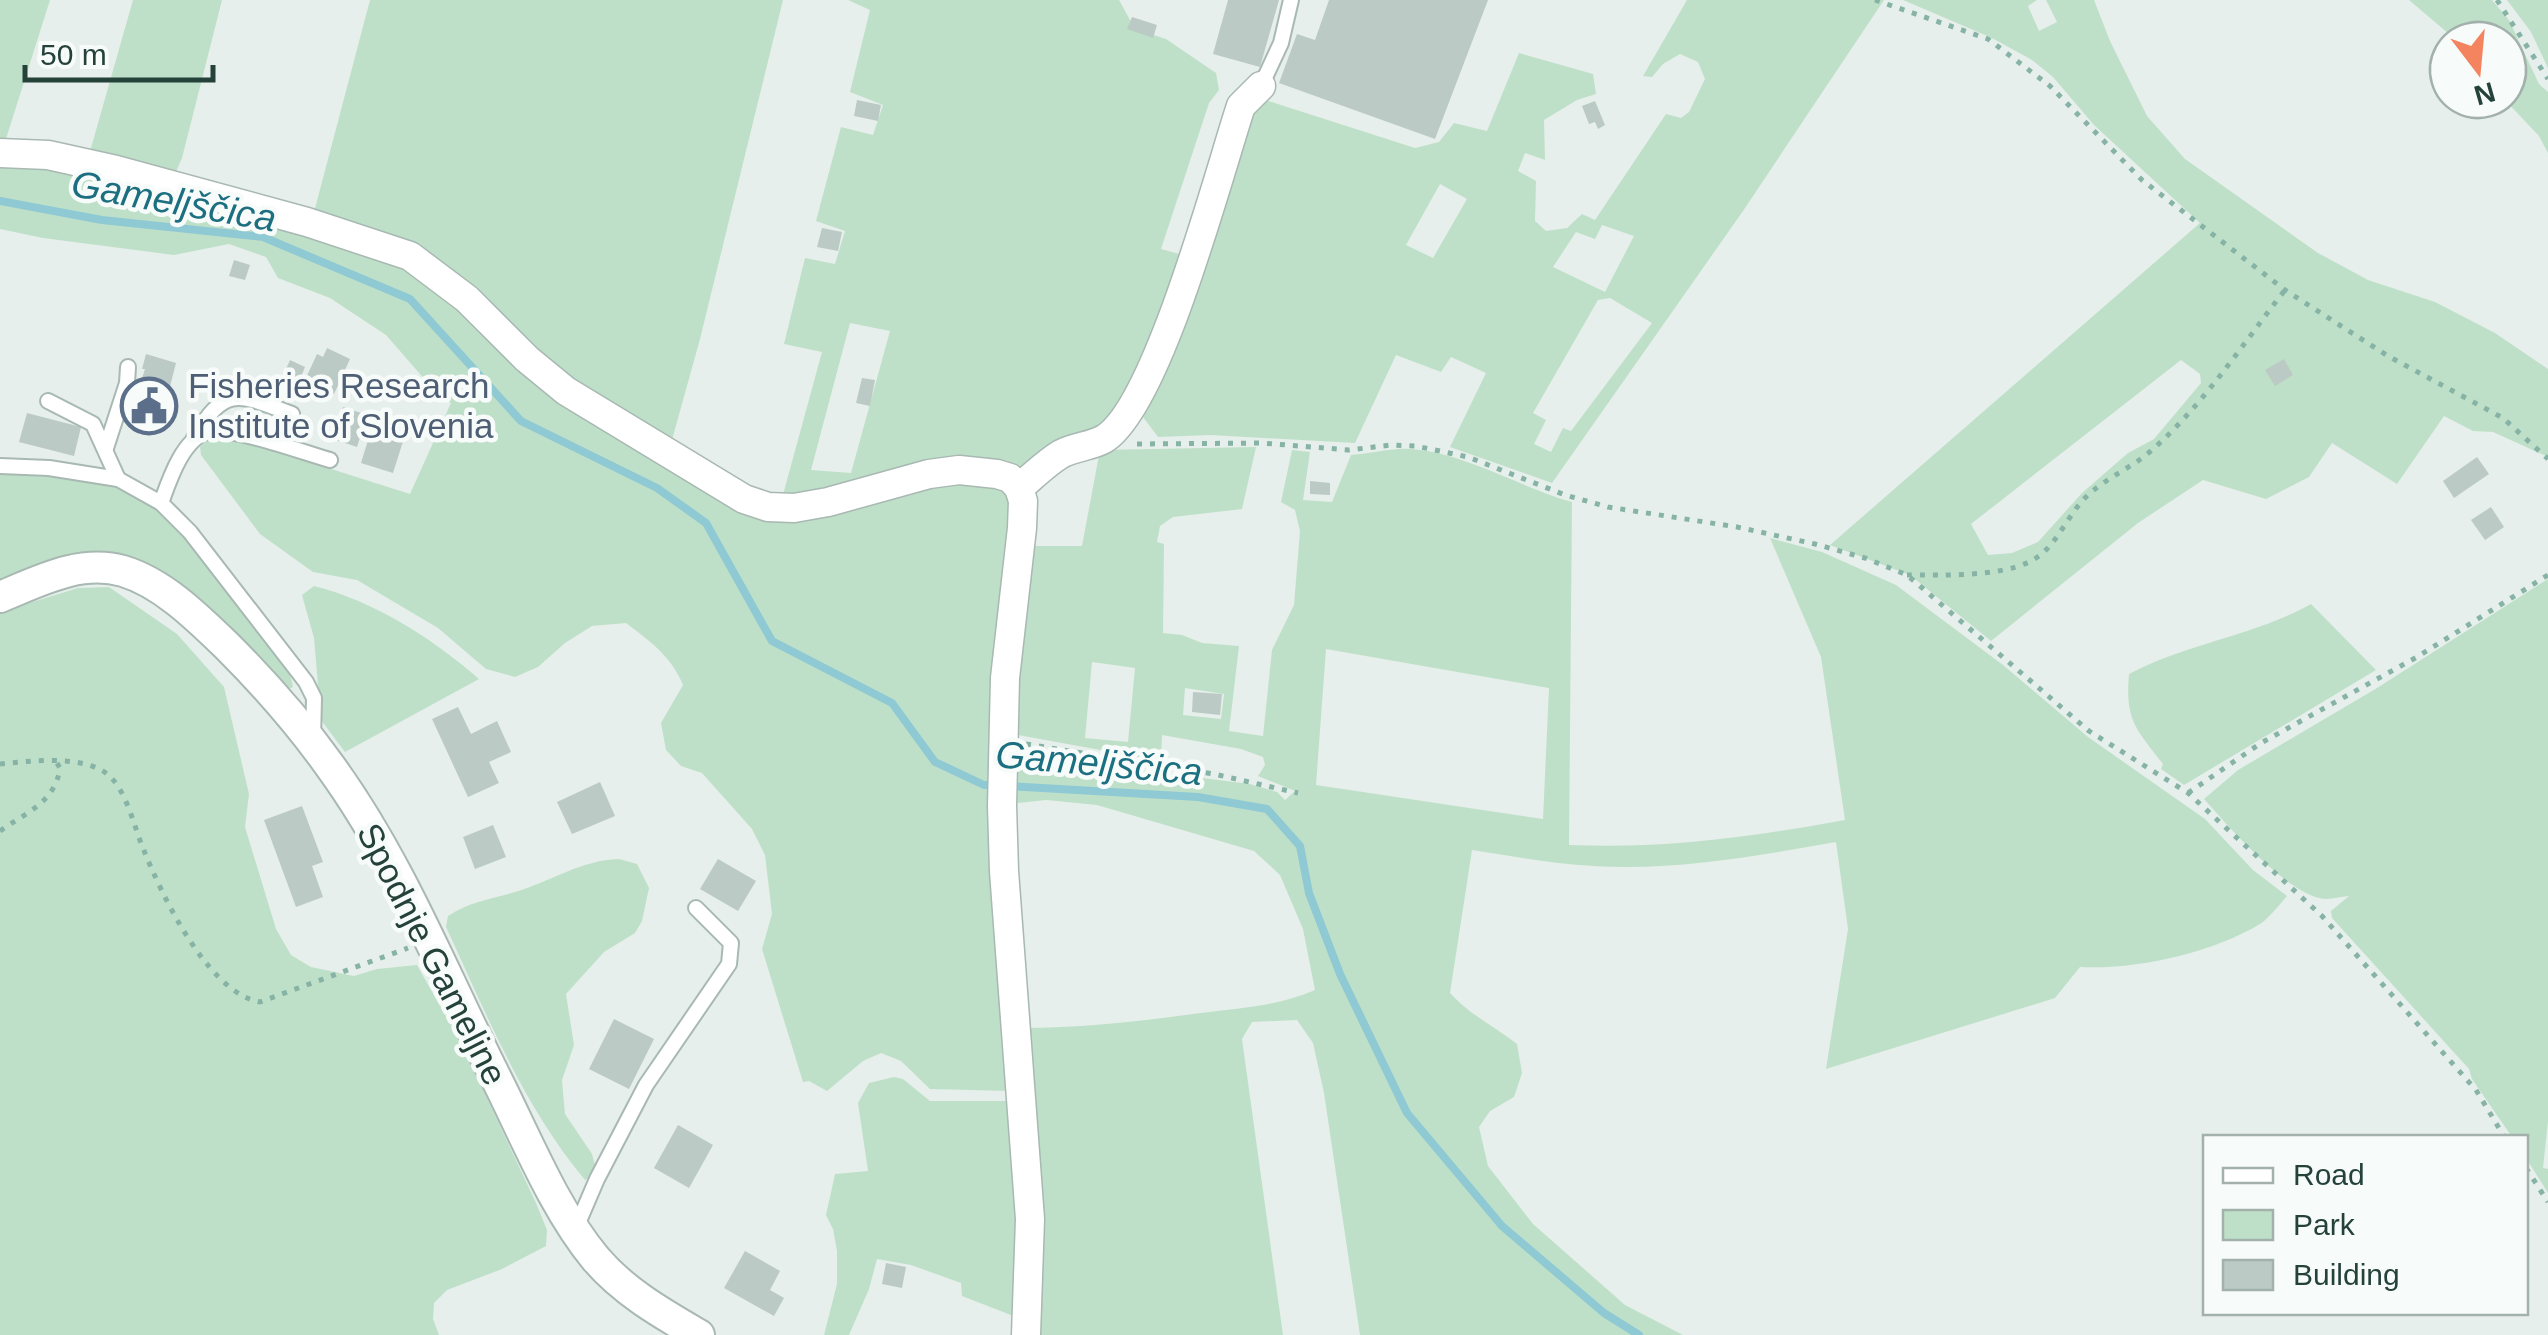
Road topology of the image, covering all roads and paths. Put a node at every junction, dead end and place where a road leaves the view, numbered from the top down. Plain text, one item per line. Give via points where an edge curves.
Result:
1 (1291, 0) edge
2 (1875, 0) edge
3 (2498, 0) edge
4 (2548, 79) edge
5 (1261, 86) joint
6 (0, 153) edge
7 (2284, 290) junction
8 (128, 367) dead end
9 (48, 401) dead end
10 (292, 414) dead end
11 (1104, 439) junction
12 (191, 443) junction
13 (106, 448) junction
14 (2548, 458) edge
15 (330, 460) dead end
16 (0, 466) edge
17 (118, 479) junction
18 (1019, 488) junction
19 (160, 503) junction
20 (2548, 575) edge
21 (1907, 576) junction
22 (0, 598) edge
23 (312, 742) junction
24 (1003, 753) junction
25 (55, 761) junction
26 (0, 764) edge
27 (2188, 792) junction
28 (1298, 794) dead end
29 (0, 832) edge
30 (696, 908) dead end
31 (429, 940) junction
32 (2504, 1135) edge
33 (2528, 1171) edge
34 (2548, 1202) edge
35 (576, 1229) junction
36 (699, 1335) edge
37 (1026, 1335) edge

1 - 5 lane
2 - 7 path via 1988,39 2050,86 2142,180
3 - 4 path
5 - 11 street via 1241,106 1174,316 1146,381
6 - 18 street via 116,170 410,256 566,391 744,499 768,507 794,508 929,474 978,470 1010,478
7 - 14 path via 2503,418
7 - 21 path via 2217,381 2150,452 2089,494 2050,548 2027,564
8 - 13 lane
9 - 13 lane via 92,424
10 - 12 lane via 239,397 224,399
11 - 18 street via 1058,456
11 - 21 path via 1330,450 1416,446 1468,457 1608,507 1815,544
12 - 15 lane via 206,432 226,431
12 - 19 lane
13 - 17 lane
16 - 17 lane
17 - 19 lane
18 - 24 street via 1022,528
19 - 23 lane via 306,682 314,698
20 - 27 path
21 - 27 path via 2089,730
22 - 23 street, Spodnje Gameljne via 70,571 125,572 170,596 216,635
23 - 31 street, Spodnje Gameljne
24 - 28 path via 1046,746
24 - 37 street via 1005,890 1030,1219
25 - 26 path
25 - 29 path via 58,782 35,811
25 - 31 path via 101,769 119,788 174,918 243,1000 260,1002
27 - 32 path via 2322,916 2476,1090
30 - 35 lane via 731,943 730,964 646,1085
31 - 35 street, Spodnje Gameljne
33 - 34 path
35 - 36 street, Spodnje Gameljne via 628,1288

